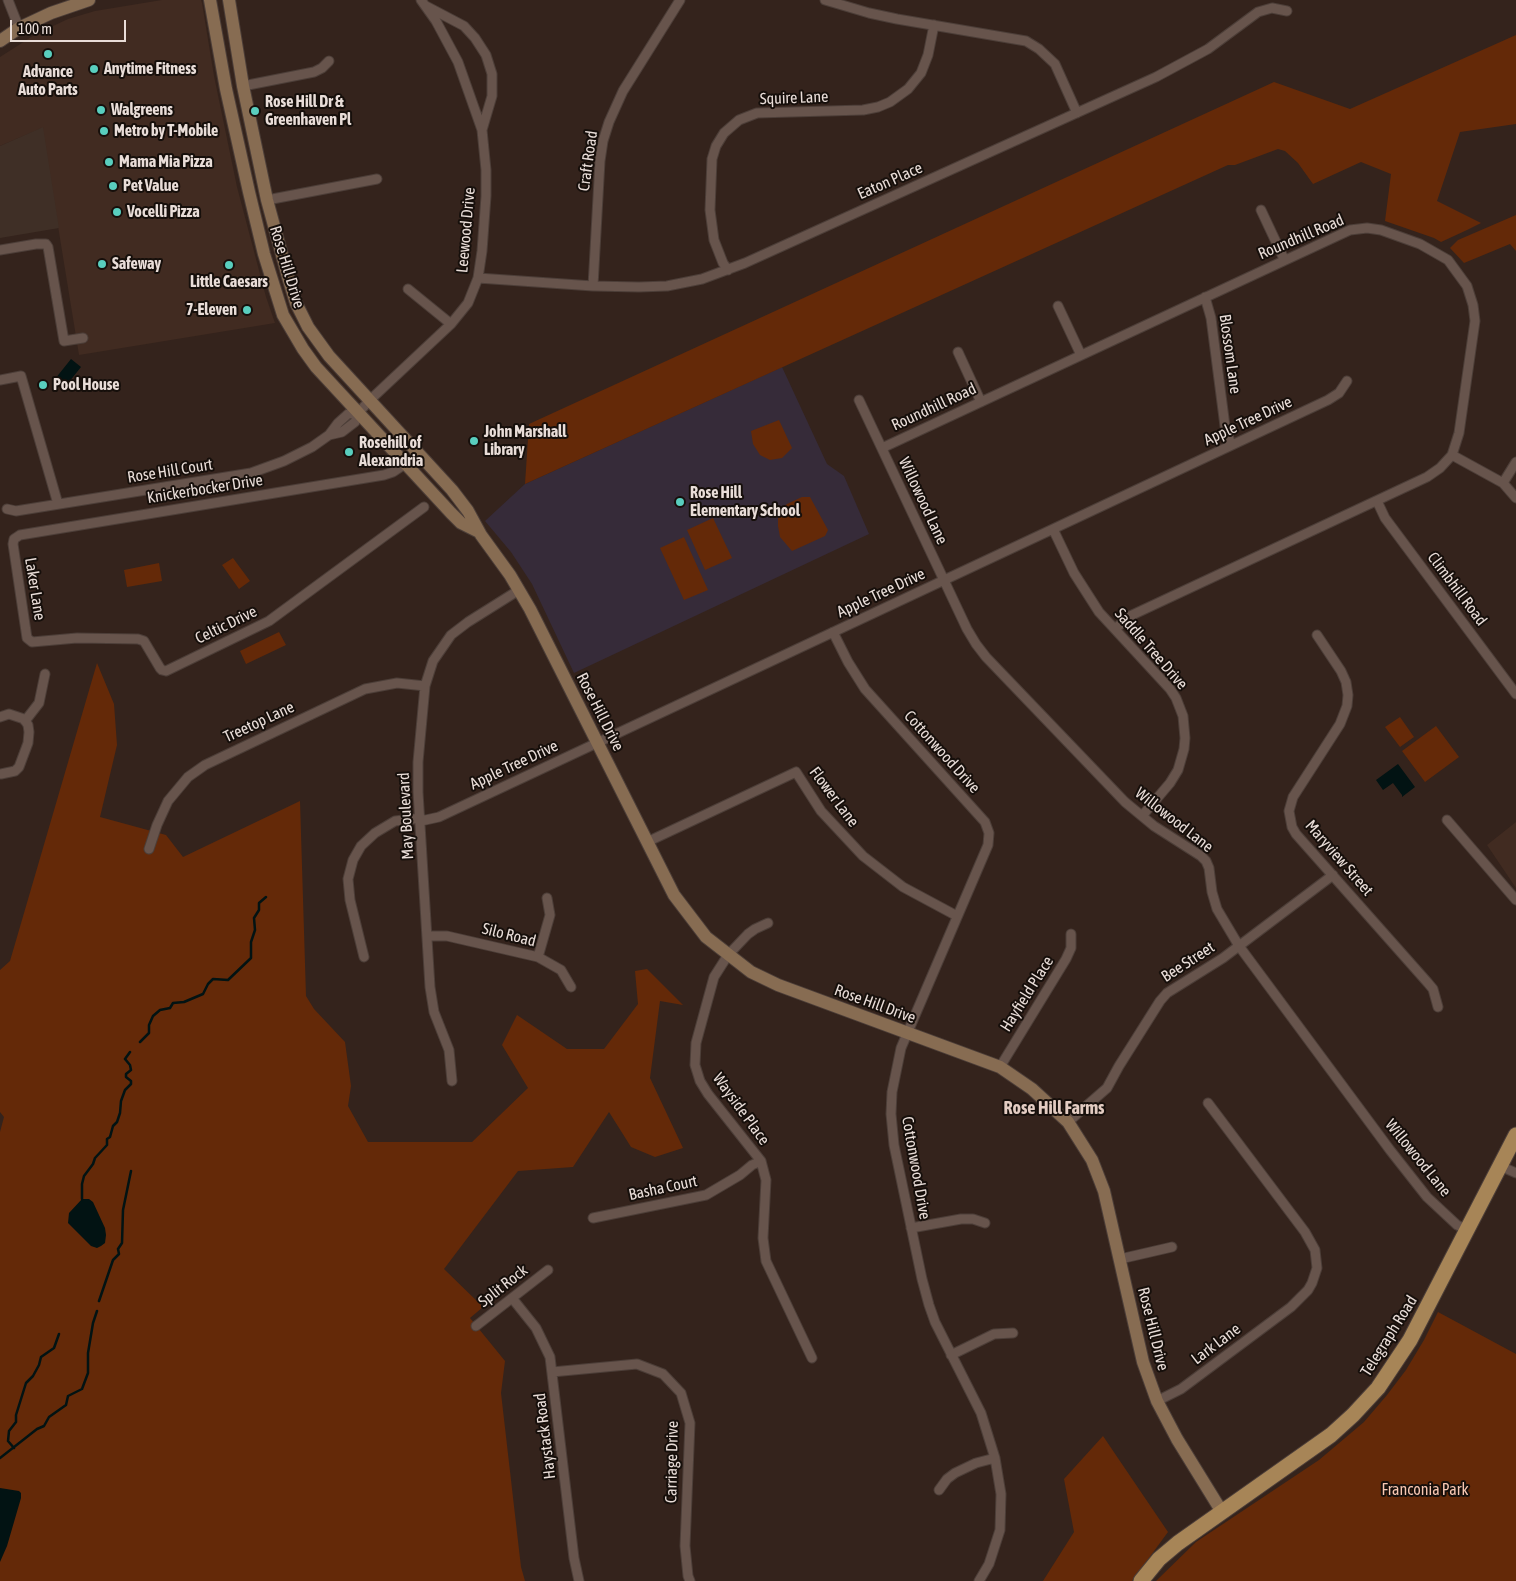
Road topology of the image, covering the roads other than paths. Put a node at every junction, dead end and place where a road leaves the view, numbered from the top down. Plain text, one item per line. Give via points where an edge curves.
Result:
1 (8, 0) edge
2 (88, 0) edge
3 (210, 0) edge
4 (229, 0) edge
5 (680, 0) edge
6 (825, 0) edge
7 (423, 2) edge
8 (1287, 10) dead end
9 (934, 25) junction
10 (19, 28) junction
11 (0, 41) edge
12 (329, 61) dead end
13 (243, 86) junction
14 (1077, 113) junction
15 (482, 130) junction
16 (377, 179) dead end
17 (267, 200) junction
18 (1261, 210) dead end
19 (0, 250) edge
20 (1284, 259) junction
21 (728, 270) junction
22 (478, 278) junction
23 (593, 286) junction
24 (408, 290) dead end
25 (1205, 297) junction
26 (1058, 306) dead end
27 (451, 324) junction
28 (83, 338) dead end
29 (958, 352) dead end
30 (1081, 354) junction
31 (0, 380) edge
32 (1347, 381) dead end
33 (859, 400) dead end
34 (981, 402) junction
35 (364, 406) junction
36 (1231, 445) junction
37 (882, 448) junction
38 (1452, 455) junction
39 (1516, 462) edge
40 (405, 464) junction
41 (1503, 483) junction
42 (1516, 498) edge
43 (1376, 501) junction
44 (58, 504) junction
45 (424, 507) dead end
46 (8, 509) dead end
47 (1053, 529) junction
48 (479, 532) junction
49 (12, 544) joint
50 (944, 580) junction
51 (519, 590) junction
52 (1115, 629) junction
53 (833, 632) junction
54 (1317, 635) dead end
55 (27, 638) joint
56 (46, 674) dead end
57 (425, 686) junction
58 (1516, 694) edge
59 (0, 717) edge
60 (25, 720) junction
61 (597, 743) junction
62 (0, 768) edge
63 (1, 774) edge
64 (0, 782) edge
65 (1142, 816) junction
66 (421, 819) junction
67 (1447, 820) dead end
68 (647, 842) junction
69 (150, 850) dead end
70 (1333, 875) junction
71 (547, 898) dead end
72 (1516, 900) edge
73 (958, 916) junction
74 (768, 923) dead end
75 (1072, 934) dead end
76 (428, 936) junction
77 (1239, 946) junction
78 (728, 955) junction
79 (364, 957) dead end
80 (538, 957) junction
81 (571, 987) dead end
82 (1438, 1007) dead end
83 (908, 1033) junction
84 (1000, 1067) junction
85 (452, 1081) dead end
86 (1208, 1103) dead end
87 (1068, 1122) junction
88 (1516, 1135) edge
89 (761, 1161) junction
90 (1500, 1166) junction
91 (1516, 1173) edge
92 (594, 1218) dead end
93 (985, 1223) dead end
94 (911, 1228) junction
95 (1468, 1230) junction
96 (1172, 1247) dead end
97 (1120, 1259) junction
98 (548, 1270) dead end
99 (512, 1298) junction
100 (476, 1326) dead end
101 (1013, 1333) dead end
102 (952, 1355) junction
103 (812, 1358) dead end
104 (552, 1372) junction
105 (1157, 1401) junction
106 (995, 1458) junction
107 (940, 1490) dead end
108 (1222, 1512) junction
109 (579, 1581) edge
110 (690, 1581) edge
111 (979, 1581) edge
112 (1141, 1581) edge

1 - 10 street
2 - 10 street via 66,6
3 - 35 street, Rose Hill Drive via 249,192 279,305 309,358
4 - 13 street, Rose Hill Drive
5 - 23 street, Craft Road via 623,91 603,141
6 - 9 street via 869,13
7 - 15 street, Leewood Drive via 458,62
7 - 15 street, Leewood Drive via 464,26 486,55 492,74 492,90
8 - 14 street, Eaton Place via 1272,8 1258,12 1189,60
9 - 14 street via 1019,39 1035,46 1055,64
9 - 21 street, Squire Lane via 928,55 920,73 908,89 890,102 863,110 757,113 739,120 724,133 712,159 710,210 714,240
10 - 11 street
12 - 13 street via 314,72
13 - 17 street, Rose Hill Drive
14 - 21 street, Eaton Place
15 - 22 street, Leewood Drive via 486,196
16 - 17 street
17 - 35 street, Rose Hill Drive via 290,286 302,315
18 - 20 street
19 - 28 street via 46,244 64,341
20 - 25 street, Roundhill Road
20 - 38 street, Roundhill Road via 1343,232 1368,228 1420,244 1454,266 1470,292 1475,321 1459,433
21 - 23 street, Eaton Place via 667,286
22 - 23 street, Eaton Place
22 - 27 street, Leewood Drive via 468,303
24 - 27 street
25 - 30 street, Roundhill Road
25 - 36 street, Blossom Lane via 1211,318 1225,426
26 - 30 street
27 - 35 street, Leewood Drive
29 - 34 street
30 - 34 street, Roundhill Road
31 - 44 street via 21,376
32 - 36 street, Apple Tree Drive via 1339,393 1328,400
33 - 37 street, Willowood Lane
34 - 37 street, Roundhill Road
35 - 40 street, Rose Hill Drive
35 - 44 street, Rose Hill Court via 348,414 329,435 312,447 251,473
35 - 48 street, Rose Hill Drive via 452,490
36 - 47 street, Apple Tree Drive
37 - 50 street, Willowood Lane
38 - 41 street
38 - 43 street, Roundhill Road via 1434,473
39 - 41 street
40 - 48 street, Rose Hill Drive via 451,513
40 - 49 street, Knickerbocker Drive via 384,475 20,535
41 - 42 street
43 - 52 street, Roundhill Road via 1130,616
43 - 58 street, Climbhill Road via 1385,518
44 - 46 street, Rose Hill Court via 16,511
45 - 55 street, Celtic Drive via 268,621 166,671 160,668 144,641 138,639 77,638 32,642
47 - 50 street, Apple Tree Drive
47 - 52 street, Saddle Tree Drive via 1084,591
48 - 51 street, Rose Hill Drive
49 - 55 street, Laker Lane
50 - 53 street, Apple Tree Drive
50 - 65 street, Willowood Lane via 967,629 986,657
51 - 57 street, May Boulevard via 452,635 433,661
51 - 61 street, Rose Hill Drive
52 - 65 street, Saddle Tree Drive via 1170,689 1180,707 1185,726 1184,749 1178,770
53 - 61 street, Apple Tree Drive
53 - 73 street, Cottonwood Drive via 865,689 993,832
54 - 70 street, Maryview Street via 1344,676 1347,706 1340,724 1293,797 1290,819 1296,834
56 - 60 street via 39,702
57 - 66 street, May Boulevard via 418,762
57 - 69 street, Treetop Lane via 397,683 365,689 205,765 184,781 168,801
59 - 60 street via 9,714
60 - 63 street via 28,743 19,767
61 - 66 street, Apple Tree Drive via 439,817
61 - 68 street, Rose Hill Drive
62 - 63 street
63 - 64 street
65 - 77 street, Willowood Lane via 1206,861 1217,909
66 - 76 street, May Boulevard
66 - 79 street, Apple Tree Drive via 395,821 375,833 361,846 353,860 348,879 350,900
67 - 72 street
68 - 73 street, Flower Lane via 796,772 821,811 869,861 903,887
68 - 78 street, Rose Hill Drive via 682,908 706,937
70 - 77 street, Bee Street
70 - 82 street, Maryview Street via 1433,989
71 - 80 street via 550,915
73 - 83 street, Cottonwood Drive
74 - 78 street, Wayside Place via 748,934
75 - 84 street, Hayfield Place via 1066,959
76 - 80 street, Silo Road via 447,936
76 - 85 street, May Boulevard via 432,1000 449,1050
77 - 87 street, Bee Street via 1160,1001 1107,1088
77 - 95 street, Willowood Lane via 1427,1197 1457,1225
78 - 83 street, Rose Hill Drive via 778,986
78 - 89 street, Wayside Place via 714,976 696,1043 695,1065 708,1094
80 - 81 street, Silo Road via 561,970
83 - 84 street, Rose Hill Drive
83 - 94 street, Cottonwood Drive via 895,1072 891,1114
84 - 87 street, Rose Hill Drive via 1032,1089
86 - 105 street, Lark Lane via 1312,1243 1317,1259 1315,1276 1308,1290 1290,1307 1181,1389
87 - 97 street, Rose Hill Drive via 1099,1176
88 - 90 main road, Telegraph Road
89 - 92 street, Basha Court via 706,1195
89 - 103 street, Wayside Place via 766,1180 763,1238 766,1261
90 - 91 street
90 - 95 main road, Telegraph Road
93 - 94 street via 961,1219
94 - 102 street, Cottonwood Drive via 928,1305
95 - 108 main road, Telegraph Road via 1410,1340 1378,1388 1331,1435
96 - 97 street
97 - 105 street, Rose Hill Drive via 1143,1362
98 - 99 street, Split Rock
99 - 100 street, Split Rock
99 - 104 street, Haystack Road via 543,1339
101 - 102 street via 994,1334
102 - 106 street, Cottonwood Drive via 981,1413
104 - 109 street, Haystack Road
104 - 110 street, Carriage Drive via 637,1364 663,1374 681,1393 690,1423 685,1546
105 - 108 street, Rose Hill Drive
106 - 107 street via 955,1473
106 - 111 street, Cottonwood Drive via 1001,1494 1000,1530 989,1564
108 - 112 main road, Telegraph Road via 1165,1554

